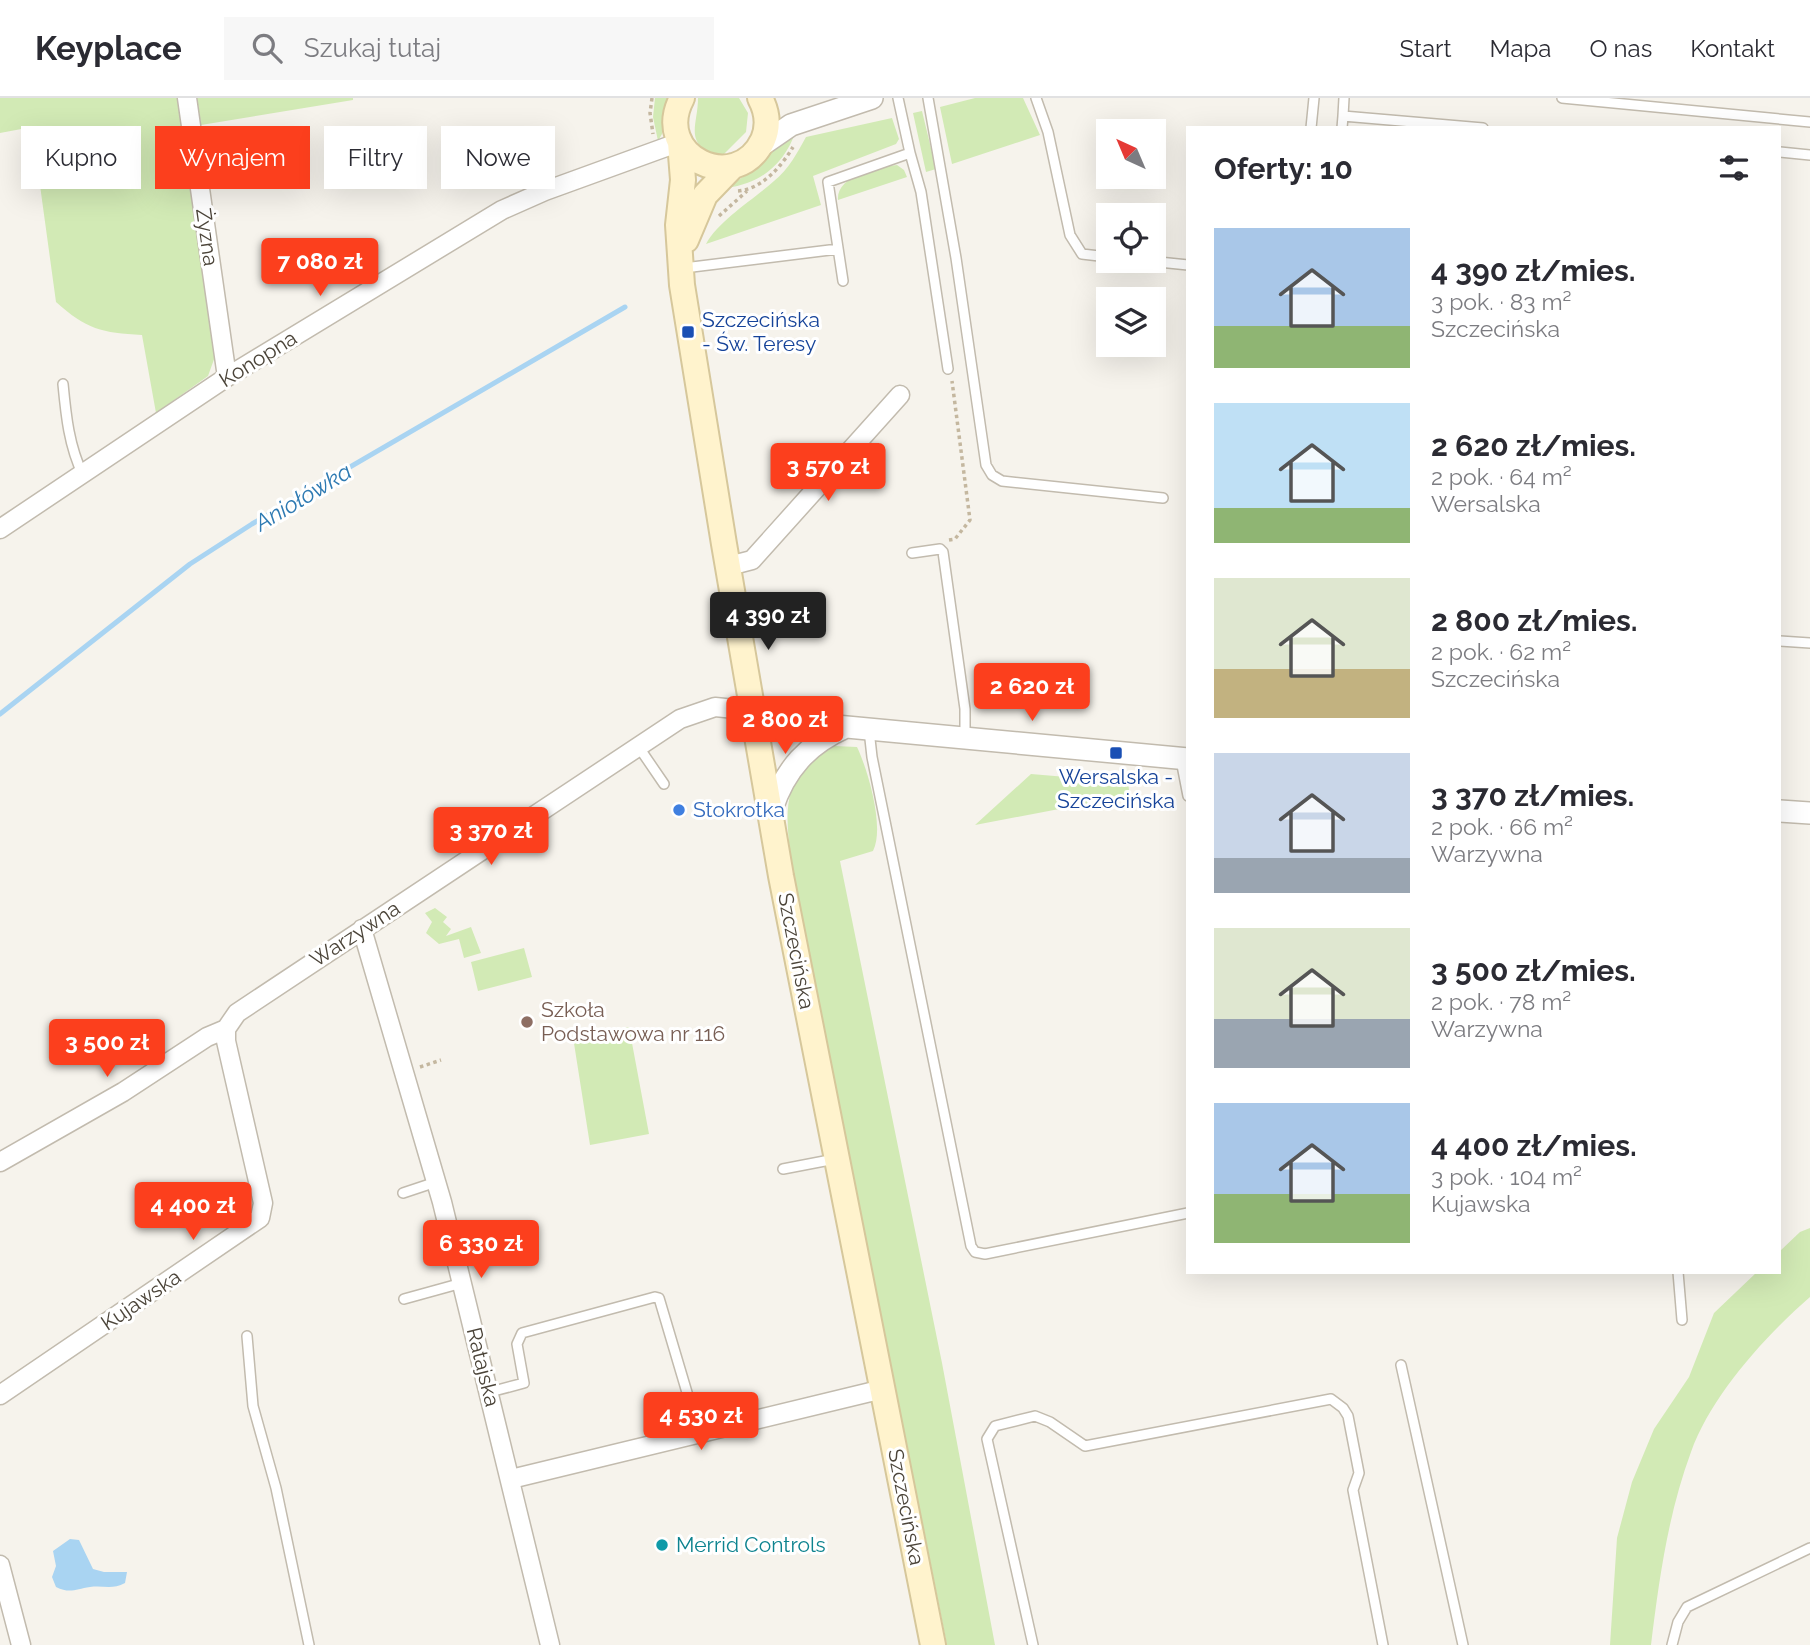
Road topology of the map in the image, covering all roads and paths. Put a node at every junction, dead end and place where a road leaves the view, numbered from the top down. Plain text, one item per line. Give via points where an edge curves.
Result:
1 (187, 98) edge
2 (652, 98) edge
3 (760, 98) edge
4 (898, 98) edge
5 (928, 98) edge
6 (1036, 98) edge
7 (1314, 98) edge
8 (1344, 98) edge
9 (1562, 98) edge
10 (858, 99) edge
11 (1593, 99) edge
12 (680, 102) edge
13 (1343, 116) junction
14 (1810, 122) edge
15 (1311, 126) edge
16 (1342, 126) edge
17 (1460, 126) edge
18 (680, 142) junction
19 (655, 145) dead end
20 (759, 147) junction
21 (1781, 152) edge
22 (911, 153) junction
23 (1810, 155) edge
24 (733, 166) junction
25 (838, 249) junction
26 (1096, 256) edge
27 (680, 261) junction
28 (1166, 263) edge
29 (1186, 265) edge
30 (843, 281) dead end
31 (948, 369) joint
32 (227, 377) junction
33 (62, 384) dead end
34 (900, 395) dead end
35 (83, 475) junction
36 (1163, 498) dead end
37 (0, 529) edge
38 (946, 540) dead end
39 (912, 553) dead end
40 (729, 566) junction
41 (1781, 641) edge
42 (1810, 643) edge
43 (755, 711) junction
44 (846, 727) junction
45 (878, 729) junction
46 (965, 737) junction
47 (638, 746) junction
48 (1185, 759) edge
49 (664, 784) dead end
50 (772, 809) junction
51 (1781, 811) edge
52 (1810, 813) edge
53 (362, 929) junction
54 (226, 1029) junction
55 (441, 1060) dead end
56 (432, 1063) dead end
57 (837, 1158) junction
58 (0, 1162) edge
59 (783, 1169) dead end
60 (436, 1182) junction
61 (403, 1193) dead end
62 (1186, 1213) edge
63 (1678, 1274) edge
64 (462, 1283) junction
65 (404, 1299) dead end
66 (1682, 1320) dead end
67 (247, 1336) dead end
68 (1401, 1365) dead end
69 (883, 1389) junction
70 (489, 1392) junction
71 (0, 1395) edge
72 (699, 1433) junction
73 (511, 1479) junction
74 (1810, 1548) edge
75 (0, 1565) edge
76 (21, 1645) edge
77 (309, 1645) edge
78 (550, 1645) edge
79 (933, 1645) edge
80 (1033, 1645) edge
81 (1382, 1645) edge
82 (1463, 1645) edge
83 (1672, 1645) edge

1 - 32 street, Żyzna
2 - 19 path
3 - 20 main road via 767,122
4 - 22 lane
5 - 36 lane via 986,465 1002,481
6 - 26 lane via 1070,235 1082,254
7 - 15 lane
8 - 13 lane
9 - 11 lane
10 - 20 street via 791,125
11 - 14 lane
12 - 18 main road, Szczecińska via 676,128
13 - 16 lane
13 - 17 lane
18 - 24 main road via 690,156 704,164
18 - 27 main road, Szczecińska
18 - 32 street, Konopna via 502,210
20 - 24 main road, Szczecińska
21 - 23 lane
22 - 25 lane via 828,182
22 - 31 lane
24 - 27 main road, Szczecińska via 697,208
25 - 27 lane
25 - 30 lane
27 - 40 main road, Szczecińska
28 - 29 lane
31 - 38 path via 970,520 956,538
32 - 35 street, Konopna
33 - 35 lane via 75,459
34 - 40 street via 752,560
35 - 37 street, Konopna
39 - 46 lane via 943,552
40 - 43 main road, Szczecińska
41 - 42 lane
43 - 44 street
43 - 47 street, Warzywna via 730,707 697,711
43 - 50 main road, Szczecińska
44 - 45 street
44 - 50 street via 803,754 782,783
45 - 46 street
45 - 62 lane via 872,757 975,1252 985,1254
46 - 48 street
47 - 49 lane
47 - 53 street, Warzywna
50 - 57 main road, Szczecińska
51 - 52 street
53 - 54 street, Warzywna via 245,1006
53 - 60 street, Ratajska
54 - 58 street, Warzywna
54 - 71 street, Kujawska via 227,1054 263,1203 260,1217
55 - 56 path
57 - 59 lane
57 - 69 main road, Szczecińska
60 - 61 lane
60 - 64 street, Ratajska
63 - 66 lane
64 - 65 lane
64 - 70 street, Ratajska
67 - 77 lane via 253,1406 276,1488
68 - 82 lane
69 - 72 street
69 - 79 main road, Szczecińska
70 - 72 lane via 524,1384 517,1344 522,1333 655,1297
70 - 73 street, Ratajska
72 - 73 street
73 - 78 street, Ratajska
74 - 83 lane via 1687,1607
75 - 76 street
80 - 81 lane via 987,1439 995,1426 1035,1416 1085,1446 1331,1399 1348,1416 1359,1474 1353,1490

